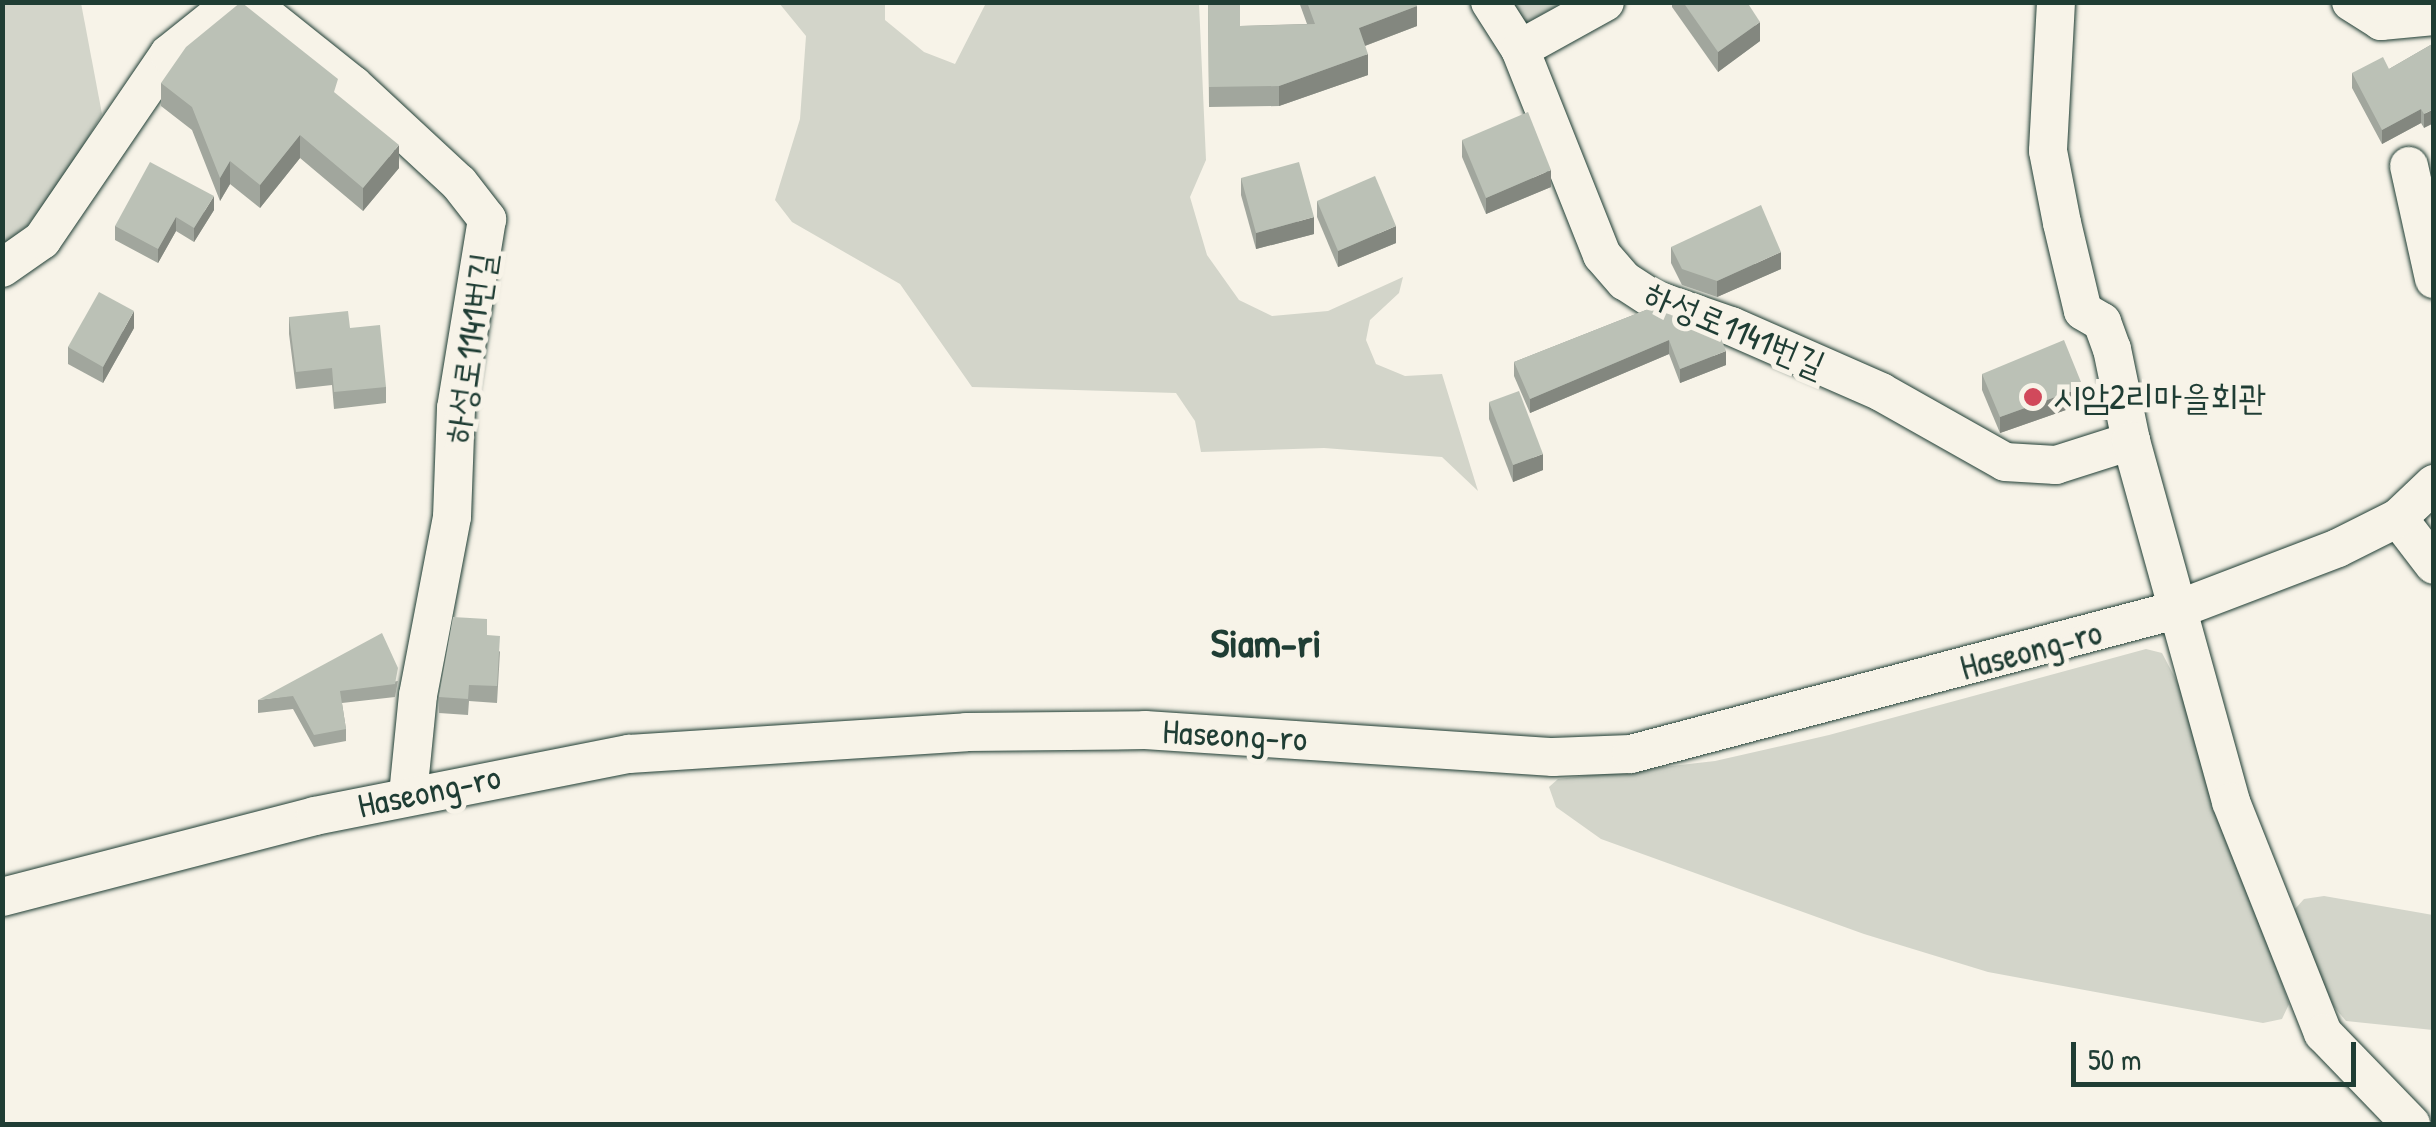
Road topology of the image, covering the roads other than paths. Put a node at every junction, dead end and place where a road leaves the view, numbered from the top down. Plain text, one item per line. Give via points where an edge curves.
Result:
1 (234, 2) edge
2 (248, 2) edge
3 (1490, 2) edge
4 (1605, 2) edge
5 (2056, 2) edge
6 (2352, 2) edge
7 (1576, 12) edge
8 (2434, 16) edge
9 (1520, 49) junction
10 (2409, 166) dead end
11 (2, 268) edge
12 (2434, 279) edge
13 (2131, 441) junction
14 (2434, 484) edge
15 (2398, 518) junction
16 (2434, 565) edge
17 (2176, 610) junction
18 (408, 795) junction
19 (2, 897) edge
20 (2410, 1124) edge

1 - 11 street via 168,54 42,240
2 - 18 street, 하성로1141번길 via 353,86 459,183 487,219 456,408 452,517 418,695
3 - 9 street, 하성로1141번길
4 - 7 street
5 - 13 street via 2048,151 2083,311 2102,322 2112,349
6 - 8 street via 2381,21
7 - 9 street
9 - 13 street, 하성로1141번길 via 1602,255 1652,300 1808,358 2005,462 2056,465
10 - 12 street
13 - 17 street
14 - 15 street, Haseong-ro
15 - 16 street
15 - 17 street, Haseong-ro
17 - 18 street, Haseong-ro via 1631,754 1553,756 1145,730 966,732 630,754
17 - 20 street via 2231,802 2324,1032
18 - 19 street, Haseong-ro

